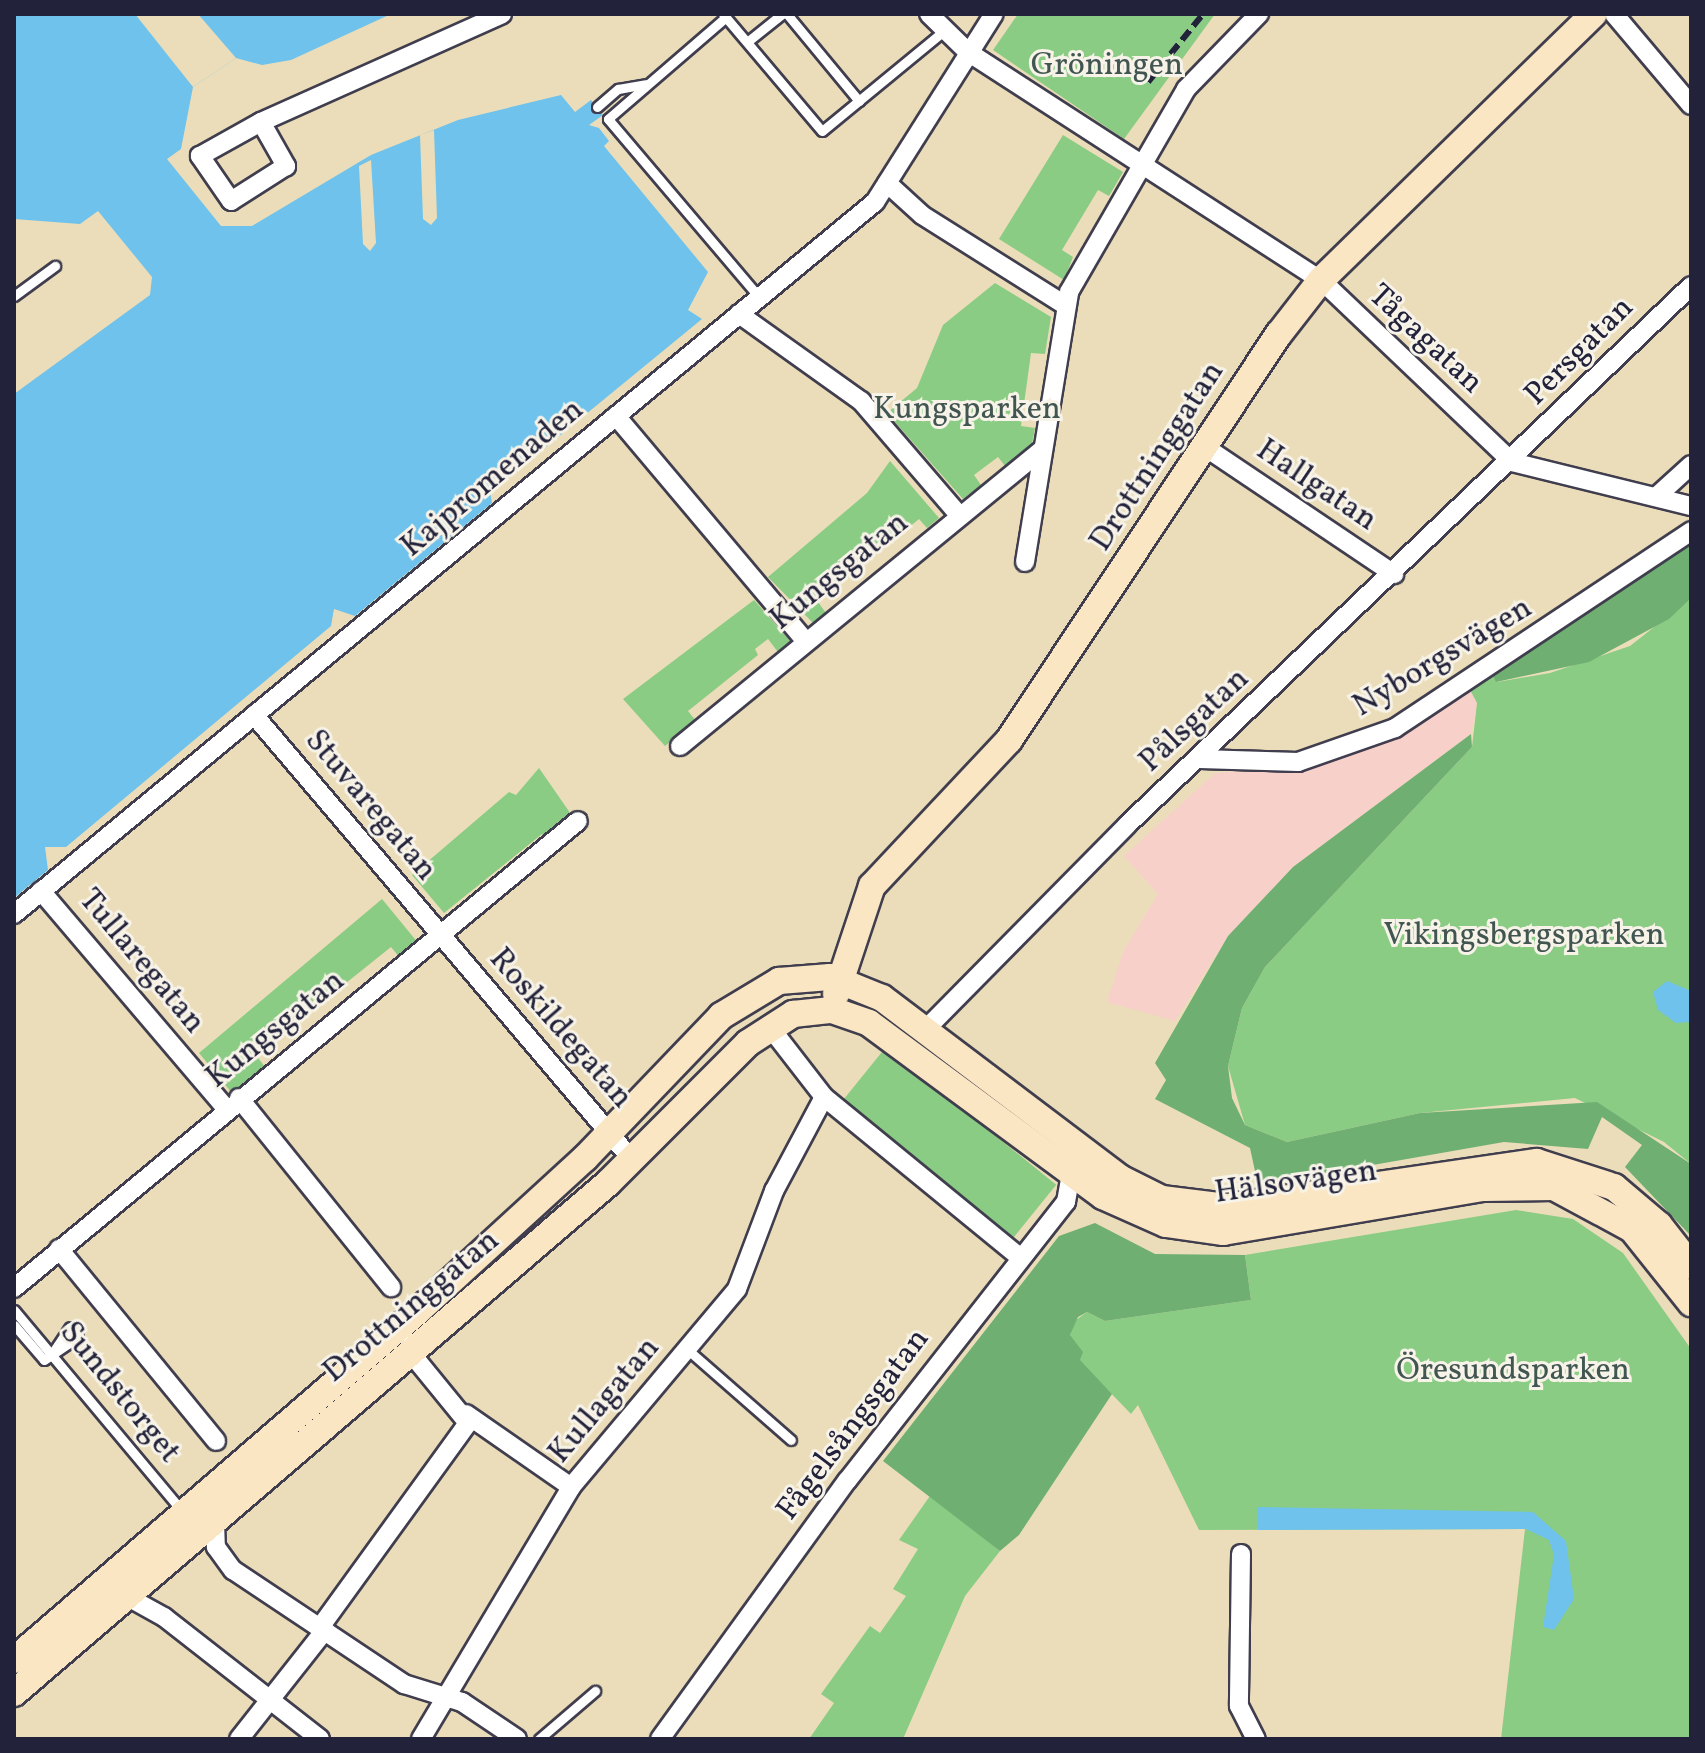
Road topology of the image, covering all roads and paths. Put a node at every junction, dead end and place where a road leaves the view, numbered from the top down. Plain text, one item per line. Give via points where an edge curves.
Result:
1 (502, 14) edge
2 (784, 14) edge
3 (929, 14) edge
4 (994, 14) edge
5 (1259, 14) edge
6 (1594, 14) edge
7 (1614, 14) edge
8 (724, 15) edge
9 (946, 30) junction
10 (747, 42) junction
11 (968, 52) junction
12 (648, 84) junction
13 (859, 101) junction
14 (1691, 105) edge
15 (597, 107) dead end
16 (261, 122) junction
17 (1141, 163) junction
18 (887, 183) junction
19 (55, 266) dead end
20 (1321, 280) junction
21 (1691, 286) edge
22 (14, 296) edge
23 (759, 297) junction
24 (1065, 305) junction
25 (739, 314) junction
26 (616, 416) junction
27 (1205, 447) junction
28 (1042, 450) junction
29 (1512, 462) junction
30 (1691, 465) edge
31 (1656, 497) junction
32 (1691, 506) edge
33 (959, 515) junction
34 (1691, 531) edge
35 (1025, 562) dead end
36 (1394, 574) junction
37 (804, 639) junction
38 (254, 715) junction
39 (680, 746) dead end
40 (1200, 759) junction
41 (578, 821) dead end
42 (41, 891) junction
43 (14, 914) edge
44 (440, 936) junction
45 (839, 979) junction
46 (832, 1010) junction
47 (769, 1026) junction
48 (926, 1029) junction
49 (824, 1097) junction
50 (232, 1103) junction
51 (609, 1132) junction
52 (1072, 1142) junction
53 (633, 1161) junction
54 (1072, 1173) junction
55 (59, 1249) junction
56 (1021, 1258) junction
57 (1691, 1266) edge
58 (391, 1287) dead end
59 (14, 1288) edge
60 (1691, 1303) edge
61 (14, 1310) edge
62 (417, 1312) junction
63 (14, 1325) edge
64 (70, 1327) dead end
65 (78, 1337) dead end
66 (687, 1349) junction
67 (53, 1352) junction
68 (410, 1352) junction
69 (466, 1414) junction
70 (791, 1440) dead end
71 (216, 1441) dead end
72 (571, 1487) junction
73 (182, 1511) junction
74 (215, 1522) junction
75 (1241, 1554) dead end
76 (114, 1590) junction
77 (323, 1628) junction
78 (14, 1660) edge
79 (595, 1691) dead end
80 (14, 1693) edge
81 (445, 1698) junction
82 (274, 1703) junction
83 (239, 1739) edge
84 (320, 1739) edge
85 (421, 1739) edge
86 (517, 1739) edge
87 (539, 1739) edge
88 (660, 1739) edge
89 (1256, 1739) edge

1 - 16 street
2 - 10 lane
2 - 13 lane
3 - 9 street, Tågagatan
4 - 11 street, Kajpromenaden
5 - 17 street via 1186,89
6 - 20 main road, Drottninggatan
7 - 14 street
8 - 10 lane
8 - 12 lane
9 - 11 street, Tågagatan
9 - 13 lane
10 - 13 lane via 822,131
11 - 17 street, Tågagatan
11 - 18 street, Kajpromenaden
12 - 15 lane via 618,89
12 - 23 lane via 608,119
16 - 16 street via 200,156 231,201 286,166
17 - 20 street, Tågagatan
17 - 24 street
18 - 23 street, Kajpromenaden via 875,202
18 - 24 street via 922,215
19 - 22 lane
20 - 27 main road, Drottninggatan
20 - 29 street, Tågagatan
21 - 29 street, Persgatan
23 - 25 street, Kajpromenaden
24 - 28 street
25 - 26 street, Kajpromenaden
25 - 33 street via 861,401
26 - 37 street
26 - 38 street, Kajpromenaden
27 - 36 street, Hallgatan
27 - 45 main road, Drottninggatan via 1009,740 872,886
28 - 33 street, Kungsgatan
28 - 35 street
29 - 31 street, Tågagatan
29 - 36 street, Pålsgatan
30 - 31 street
31 - 32 street, Tågagatan
33 - 37 street, Kungsgatan
34 - 40 street, Nyborgsvägen via 1395,728 1298,762
36 - 40 street, Pålsgatan
37 - 39 street, Kungsgatan
38 - 42 street, Kajpromenaden
38 - 44 street, Stuvaregatan
40 - 48 street, Pålsgatan
41 - 44 street, Kungsgatan
42 - 43 street, Kajpromenaden
42 - 50 street, Tullaregatan
44 - 50 street, Kungsgatan
44 - 51 street, Roskildegatan
45 - 46 main road, Drottninggatan
45 - 48 main road, Hälsovägen
45 - 51 main road, Drottninggatan via 790,979 746,995
46 - 47 main road, Drottninggatan via 793,1014
46 - 54 main road, Hälsovägen via 907,1048
47 - 49 street
47 - 53 main road, Drottninggatan
48 - 52 main road, Hälsovägen
49 - 56 street
49 - 66 street, Kullagatan via 774,1191 737,1289
50 - 55 street, Kungsgatan
50 - 58 street, Tullaregatan
51 - 53 street, Roskildegatan
51 - 62 main road, Drottninggatan
52 - 54 street, Fågelsångsgatan
52 - 57 main road, Hälsovägen via 1144,1192 1206,1207 1519,1162 1553,1164 1627,1196
53 - 68 main road, Drottninggatan
54 - 56 street, Fågelsångsgatan via 1070,1196
54 - 60 main road, Hälsovägen via 1150,1219 1223,1232 1484,1188 1554,1187 1622,1220
55 - 59 street, Kungsgatan
55 - 71 street
56 - 88 street, Fågelsångsgatan
61 - 67 lane, Sundstorget
62 - 68 street
62 - 73 main road, Drottninggatan
63 - 67 lane via 44,1360
64 - 67 lane
65 - 67 lane
66 - 70 lane
66 - 72 street, Kullagatan
67 - 73 lane, Sundstorget
68 - 69 street
68 - 74 main road, Drottninggatan
69 - 72 street
69 - 77 street via 457,1441
72 - 81 street, Kullagatan
73 - 76 main road, Drottninggatan
74 - 76 main road, Drottninggatan
74 - 77 street via 216,1547 233,1570
75 - 89 street via 1239,1706
76 - 78 main road, Drottninggatan
76 - 80 main road, Drottninggatan
76 - 82 street via 164,1617
77 - 81 street via 404,1684
77 - 82 street
79 - 87 lane
81 - 85 street, Kullagatan
81 - 86 street
82 - 83 street
82 - 84 street

